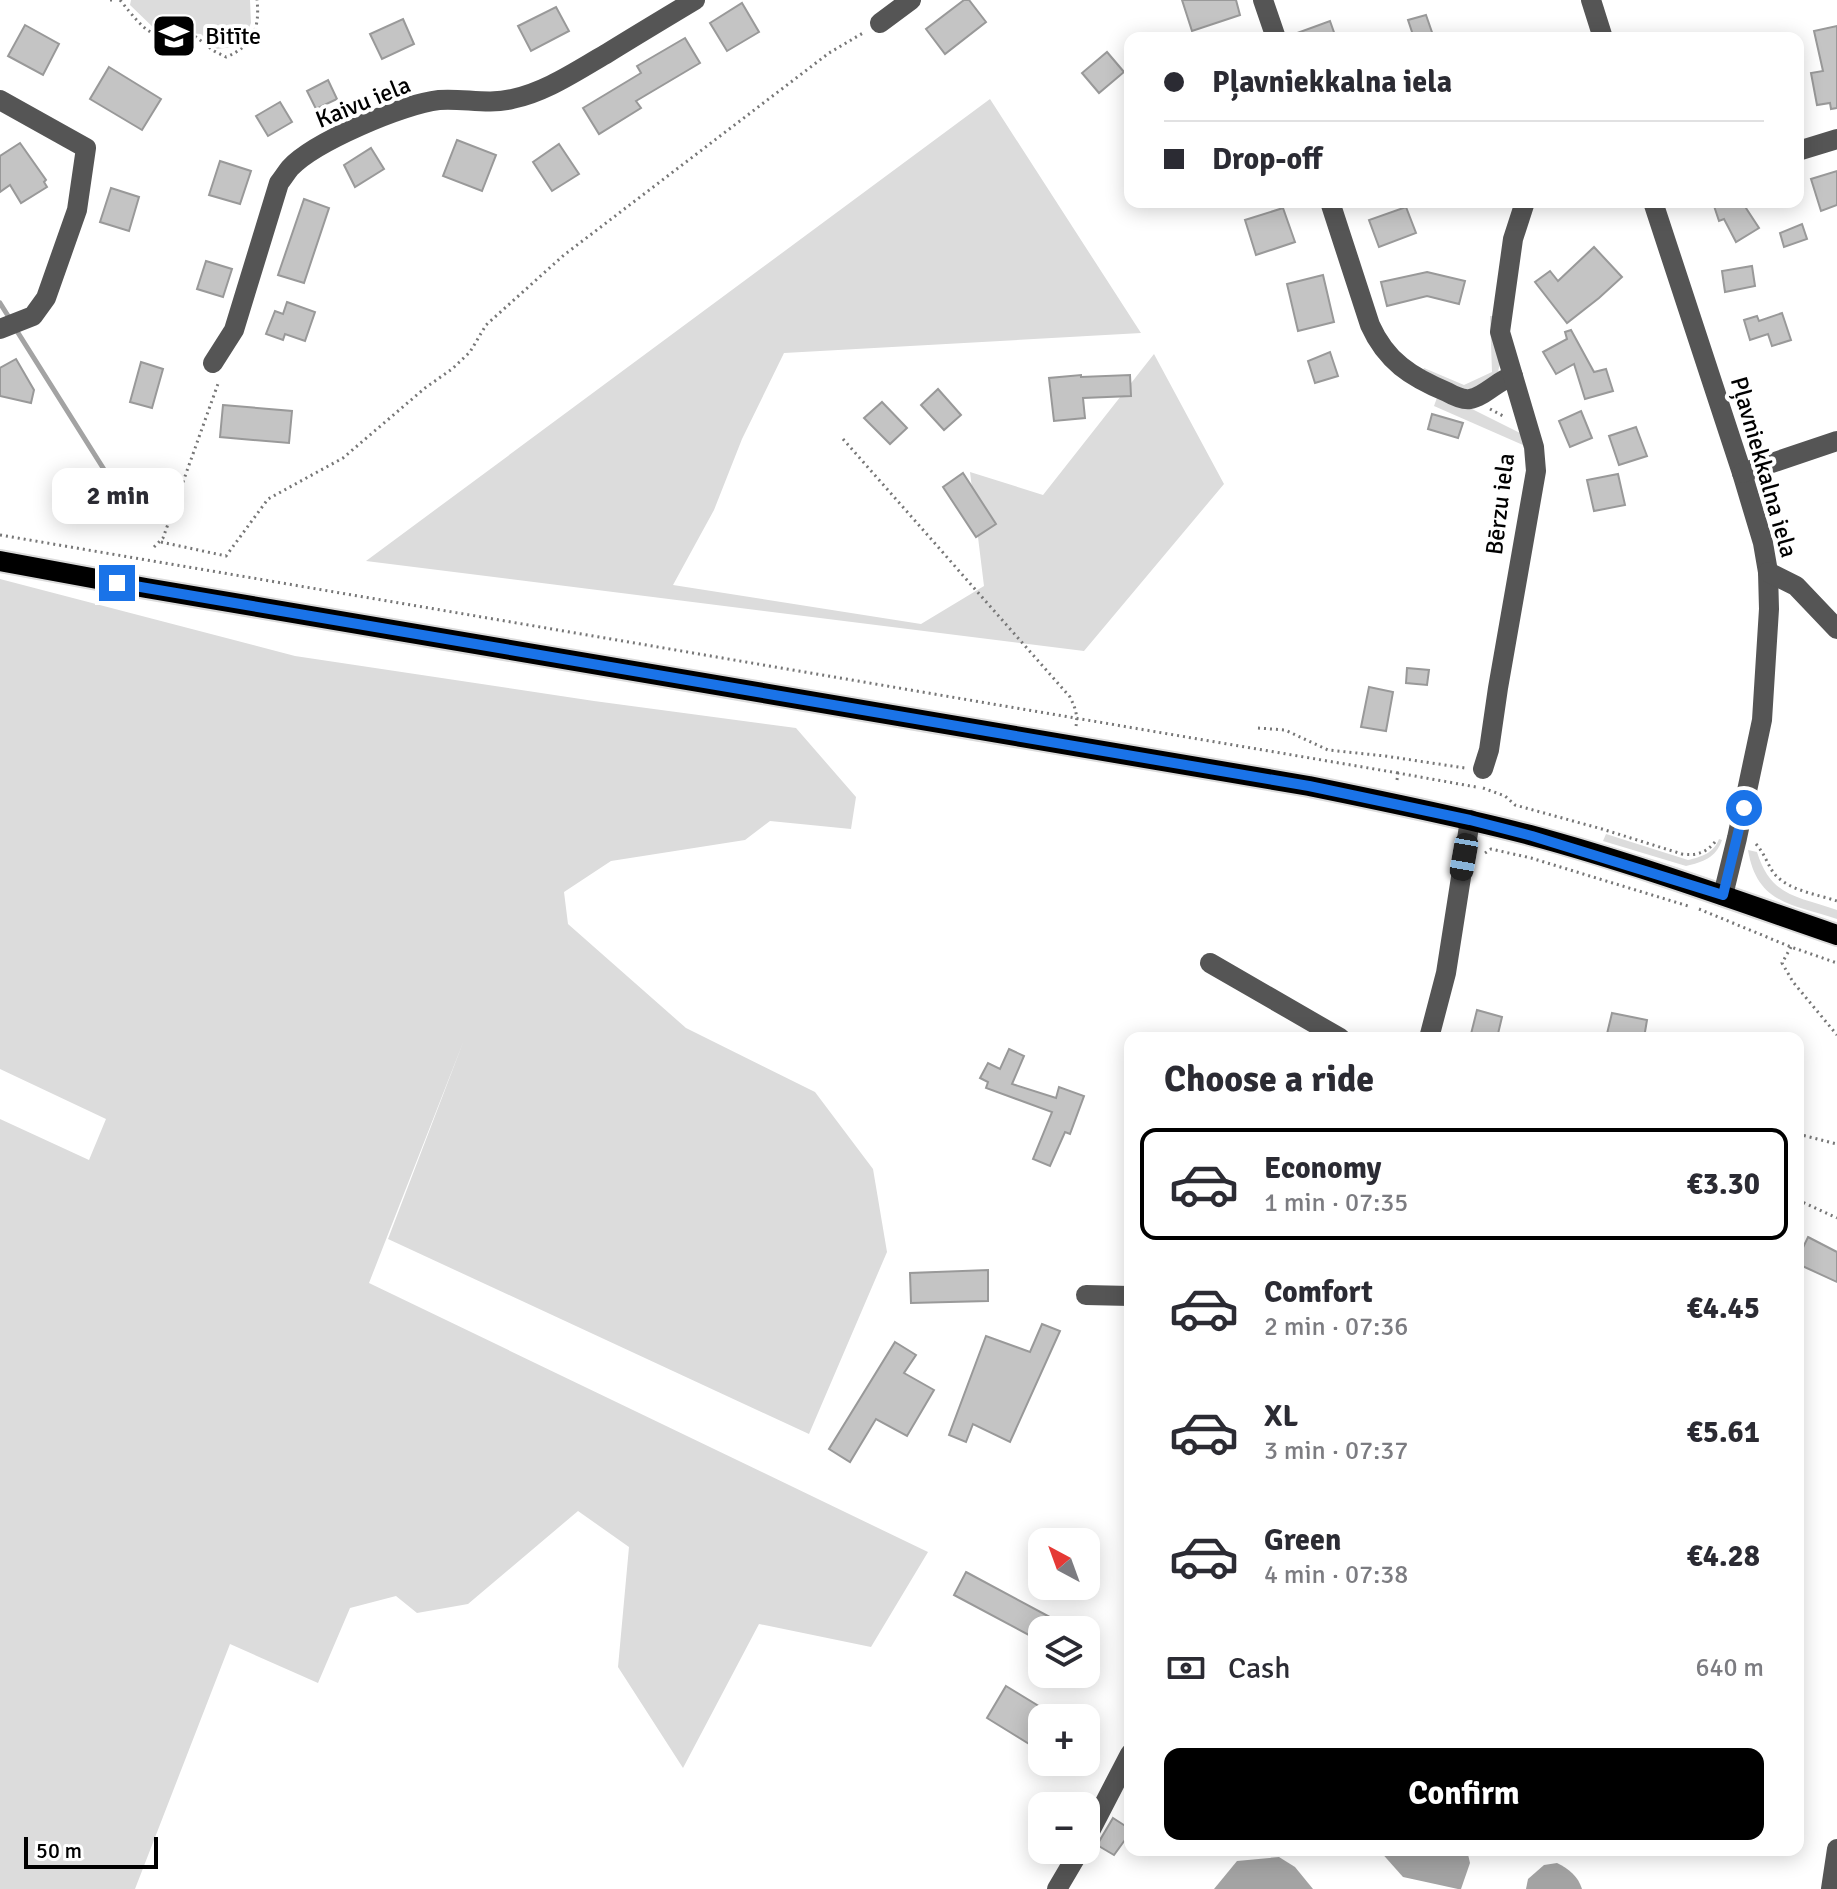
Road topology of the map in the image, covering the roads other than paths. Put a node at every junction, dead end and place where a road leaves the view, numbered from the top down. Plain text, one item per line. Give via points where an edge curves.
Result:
1 (695, 0) edge
2 (911, 0) edge
3 (1263, 0) edge
4 (1591, 0) edge
5 (880, 23) road end
6 (1274, 32) edge
7 (1601, 32) edge
8 (0, 100) edge
9 (1837, 139) edge
10 (1804, 149) edge
11 (1332, 208) edge
12 (1523, 208) edge
13 (1655, 208) edge
14 (0, 329) edge
15 (213, 363) road end
16 (1513, 376) junction
17 (1837, 441) edge
18 (1742, 473) junction
19 (0, 561) edge
20 (1768, 572) junction
21 (1837, 629) edge
22 (1483, 769) road end
23 (1470, 820) junction
24 (1723, 895) junction
25 (1837, 935) edge
26 (1210, 963) dead end
27 (1330, 1032) edge
28 (1431, 1032) edge
29 (1086, 1295) dead end
30 (1124, 1296) edge
31 (1124, 1766) edge
32 (1100, 1812) edge
33 (1837, 1849) edge
34 (1072, 1864) edge
35 (1057, 1889) edge
36 (1831, 1889) edge

1 - 15 street, Kaivu iela via 559,82 513,99 415,105 345,133 290,167 279,183 234,330
2 - 5 street
3 - 6 street
4 - 7 street
8 - 14 street via 86,148 77,210 46,298 33,316
9 - 10 street
11 - 16 street via 1370,325 1398,364 1422,382 1461,399 1474,399
12 - 16 street, Bērzu iela via 1513,239 1500,332
13 - 18 street, Pļavniekkalna iela
16 - 22 street, Bērzu iela via 1536,471
17 - 18 street
18 - 20 street, Pļavniekkalna iela
19 - 23 main road via 1309,786
20 - 21 street via 1796,586
20 - 24 street, Pļavniekkalna iela via 1762,720
23 - 24 main road
23 - 28 street via 1446,973
24 - 25 main road
26 - 27 street
29 - 30 street
31 - 32 street
33 - 36 street
34 - 35 street

